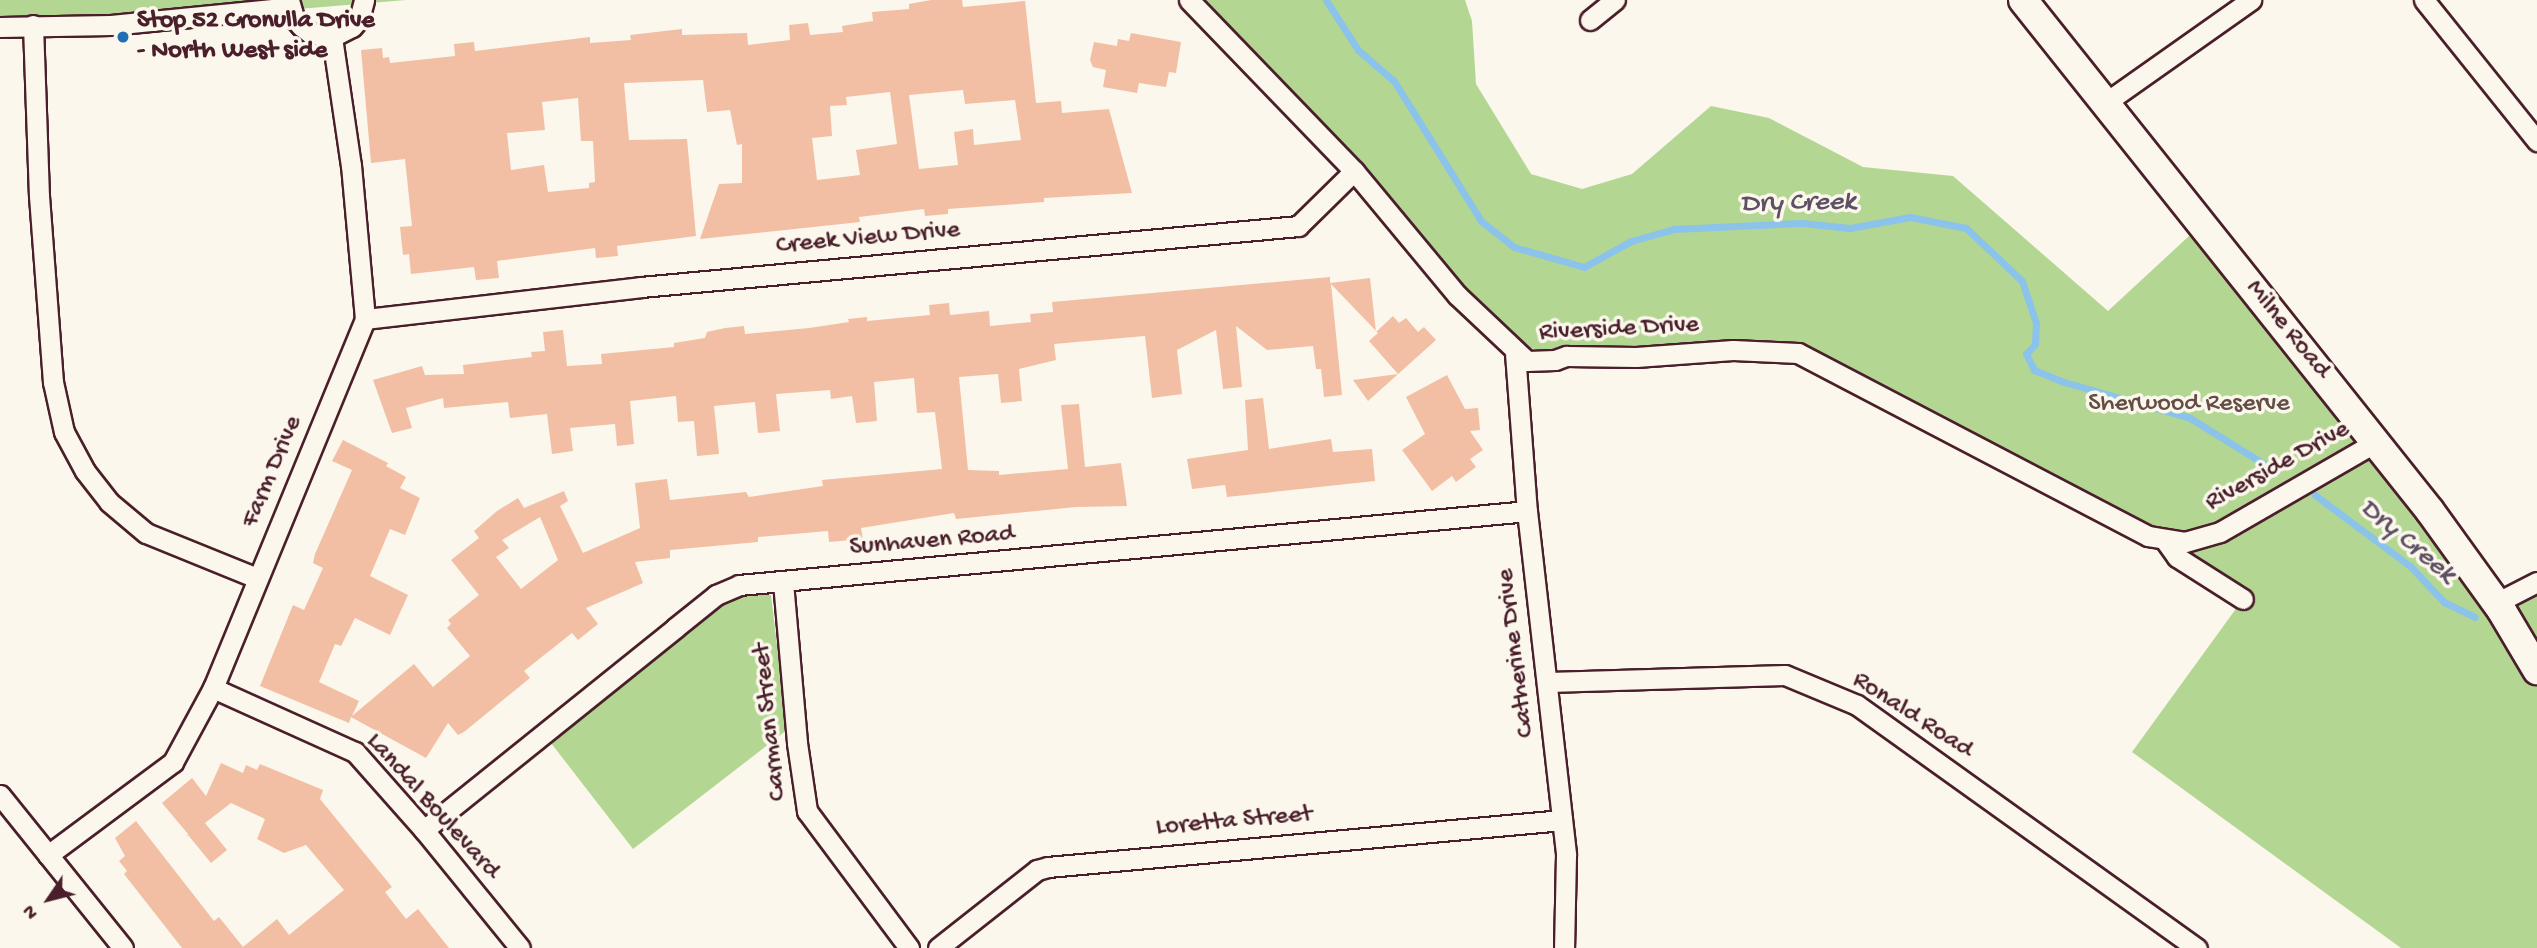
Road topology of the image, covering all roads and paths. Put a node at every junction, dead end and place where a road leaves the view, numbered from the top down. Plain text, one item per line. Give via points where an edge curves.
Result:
1 (364, 0) edge
2 (1189, 0) edge
3 (1615, 0) edge
4 (2022, 0) edge
5 (2251, 0) edge
6 (2424, 0) edge
7 (290, 4) edge
8 (1590, 20) dead end
9 (33, 25) junction
10 (0, 27) edge
11 (332, 37) junction
12 (2105, 103) junction
13 (2537, 141) edge
14 (1354, 171) junction
15 (365, 319) junction
16 (1515, 353) junction
17 (2376, 442) junction
18 (1527, 511) junction
19 (2164, 539) junction
20 (257, 578) junction
21 (783, 582) junction
22 (2537, 582) edge
23 (2243, 599) dead end
24 (2496, 603) junction
25 (2537, 670) edge
26 (1548, 682) junction
27 (213, 688) junction
28 (0, 795) edge
29 (1562, 820) junction
30 (424, 830) junction
31 (48, 855) junction
32 (1568, 947) edge
33 (122, 948) edge
34 (520, 948) edge
35 (909, 948) edge
36 (938, 948) edge
37 (2197, 948) edge

1 - 11 street via 359,19
2 - 14 street, Riverside Drive
3 - 8 street
4 - 12 main road, Milne Road
5 - 12 street
6 - 13 street
7 - 9 street via 111,25
7 - 11 street via 300,26
9 - 10 street
9 - 20 street via 39,196 53,382 64,432 109,502 146,533
11 - 15 street, Farm Drive via 351,166
12 - 17 main road, Milne Road
14 - 15 street, Creek View Drive via 1298,226 641,287
14 - 16 street, Riverside Drive via 1457,295
15 - 20 street, Farm Drive
16 - 18 street, Catherine Drive
16 - 19 street, Riverside Drive via 1536,362 1566,356 1636,357 1733,350 1798,353 2104,514
17 - 19 street, Riverside Drive via 2220,532 2185,542
17 - 24 main road, Milne Road
18 - 21 street, Sunhaven Road
18 - 26 street, Catherine Drive
19 - 23 street, Riverside Drive via 2177,557
20 - 27 street, Farm Drive
21 - 30 street, Sunhaven Road via 739,585 716,596
21 - 35 street, Carman Street via 807,811
22 - 24 street
24 - 25 main road, Milne Road
26 - 29 street, Catherine Drive
26 - 37 street, Ronald Road via 1785,675 1857,705
27 - 30 street, Landal Boulevard via 355,752
27 - 31 street, Farm Drive via 173,762
28 - 31 street
29 - 32 street, Catherine Drive
29 - 36 street, Loretta Street via 1048,867 1037,870
30 - 34 street, Landal Boulevard
31 - 33 street

